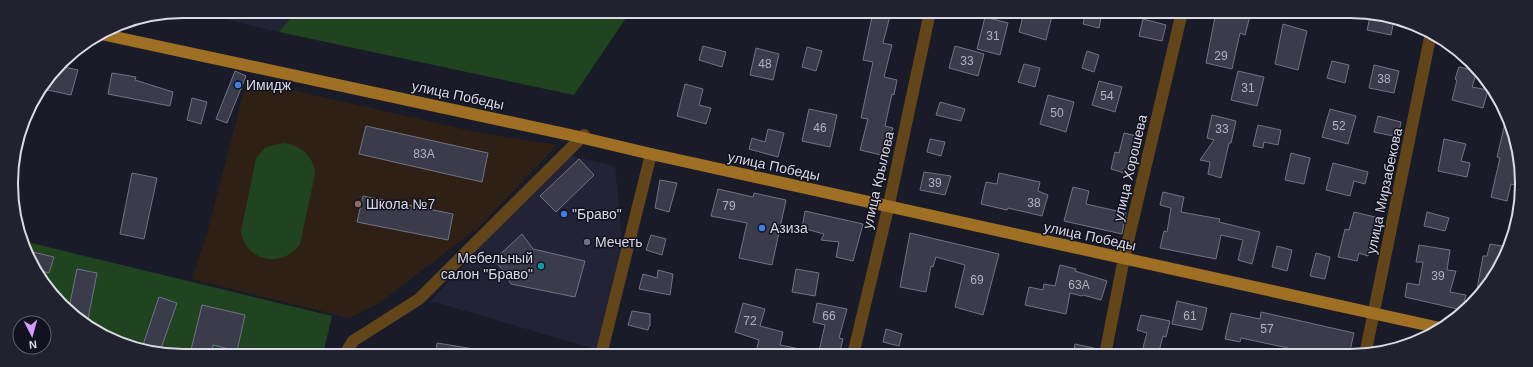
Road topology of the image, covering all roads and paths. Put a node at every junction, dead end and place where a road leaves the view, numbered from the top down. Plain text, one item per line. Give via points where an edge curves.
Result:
1 (929, 18) edge
2 (1181, 18) edge
3 (113, 34) edge
4 (109, 36) edge
5 (1430, 39) edge
6 (582, 136) junction
7 (651, 154) junction
8 (888, 205) junction
9 (1124, 257) junction
10 (1374, 312) junction
11 (1436, 325) edge
12 (1433, 326) edge
13 (1366, 348) edge
14 (348, 349) edge
15 (602, 349) edge
16 (854, 349) edge
17 (1106, 349) edge

1 - 8 street, улица Крылова
2 - 9 street, улица Хорошева
3 - 6 main road, улица Победы
4 - 6 main road, улица Победы
5 - 10 street, улица Мирзабекова
6 - 7 main road, улица Победы
6 - 8 main road, улица Победы
6 - 14 street via 419,299 352,341
7 - 8 main road, улица Победы
7 - 15 street
8 - 9 main road, улица Победы
8 - 16 street, улица Крылова
9 - 10 main road, улица Победы
9 - 17 street, улица Хорошева
10 - 11 main road, улица Победы
10 - 12 main road, улица Победы
10 - 13 street, улица Мирзабекова

